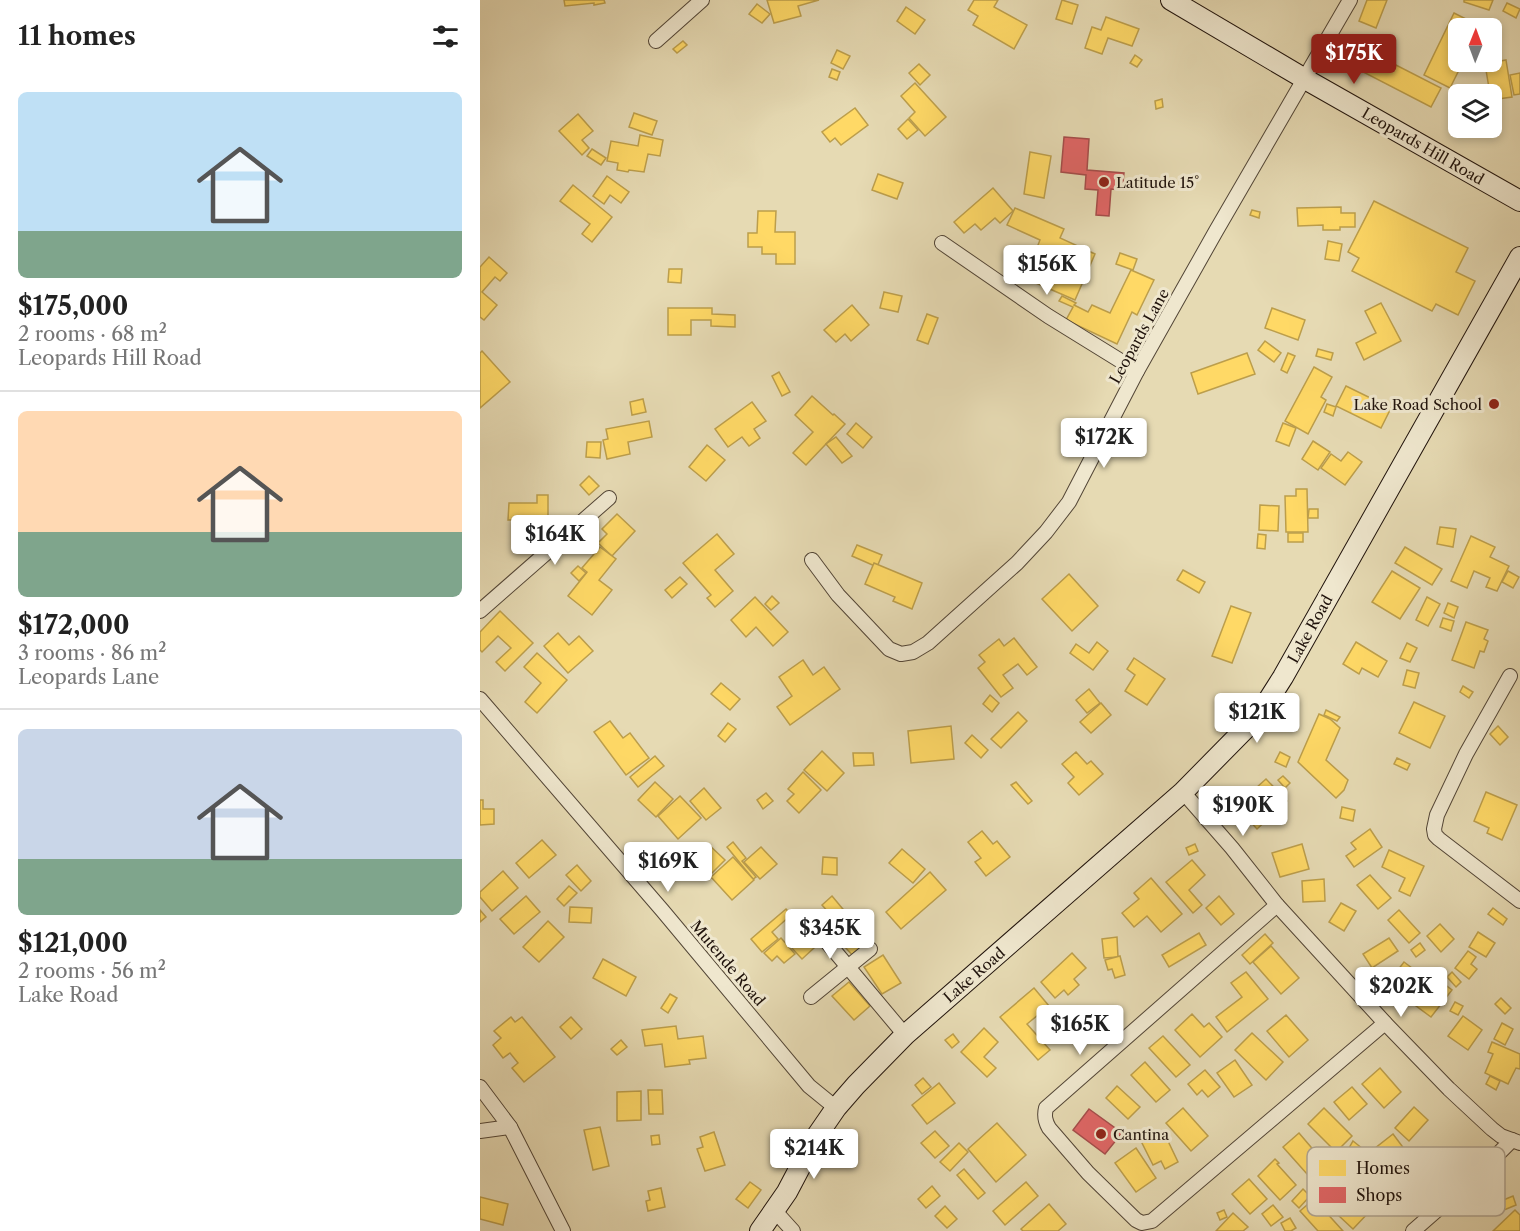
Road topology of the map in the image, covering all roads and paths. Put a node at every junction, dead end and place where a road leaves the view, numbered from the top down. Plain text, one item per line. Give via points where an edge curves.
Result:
1 (702, 0) edge
2 (1171, 0) edge
3 (1350, 0) edge
4 (656, 41) dead end
5 (1305, 79) junction
6 (1515, 196) edge
7 (1520, 212) edge
8 (942, 243) dead end
9 (1519, 259) edge
10 (1137, 371) junction
11 (609, 498) dead end
12 (812, 560) dead end
13 (480, 611) edge
14 (1510, 676) dead end
15 (480, 699) edge
16 (1184, 792) junction
17 (1520, 901) edge
18 (1277, 905) junction
19 (827, 942) dead end
20 (870, 949) dead end
21 (847, 967) junction
22 (810, 997) dead end
23 (1385, 1023) junction
24 (905, 1035) junction
25 (480, 1087) edge
26 (836, 1108) junction
27 (510, 1126) junction
28 (480, 1131) edge
29 (1516, 1142) edge
30 (774, 1210) junction
31 (1430, 1216) edge
32 (563, 1231) edge
33 (760, 1231) edge
34 (793, 1231) edge
35 (1413, 1231) edge

1 - 4 street
2 - 5 main road, Leopards Hill Road
3 - 5 street, Leopards Lane
5 - 6 main road, Leopards Hill Road
5 - 10 street, Leopards Lane
6 - 7 main road via 1514,203
8 - 10 street
9 - 16 main road, Lake Road via 1283,677 1250,724
10 - 12 street, Leopards Lane via 1069,502 1047,532 928,643 913,652 901,654 889,649 838,596
11 - 13 street
14 - 17 street via 1466,753 1434,829 1439,839
15 - 26 street, Mutende Road via 809,1086
16 - 18 street
16 - 24 main road, Lake Road
18 - 23 street
18 - 23 street via 1046,1108 1049,1128 1088,1173 1136,1220 1152,1221
19 - 21 street
20 - 21 street
21 - 22 street
21 - 24 street
23 - 29 street via 1492,1130
24 - 26 main road, Lake Road
25 - 27 street
26 - 30 main road, Lake Road
27 - 28 street
27 - 32 street
30 - 33 main road, Lake Road
30 - 34 street
31 - 35 street

